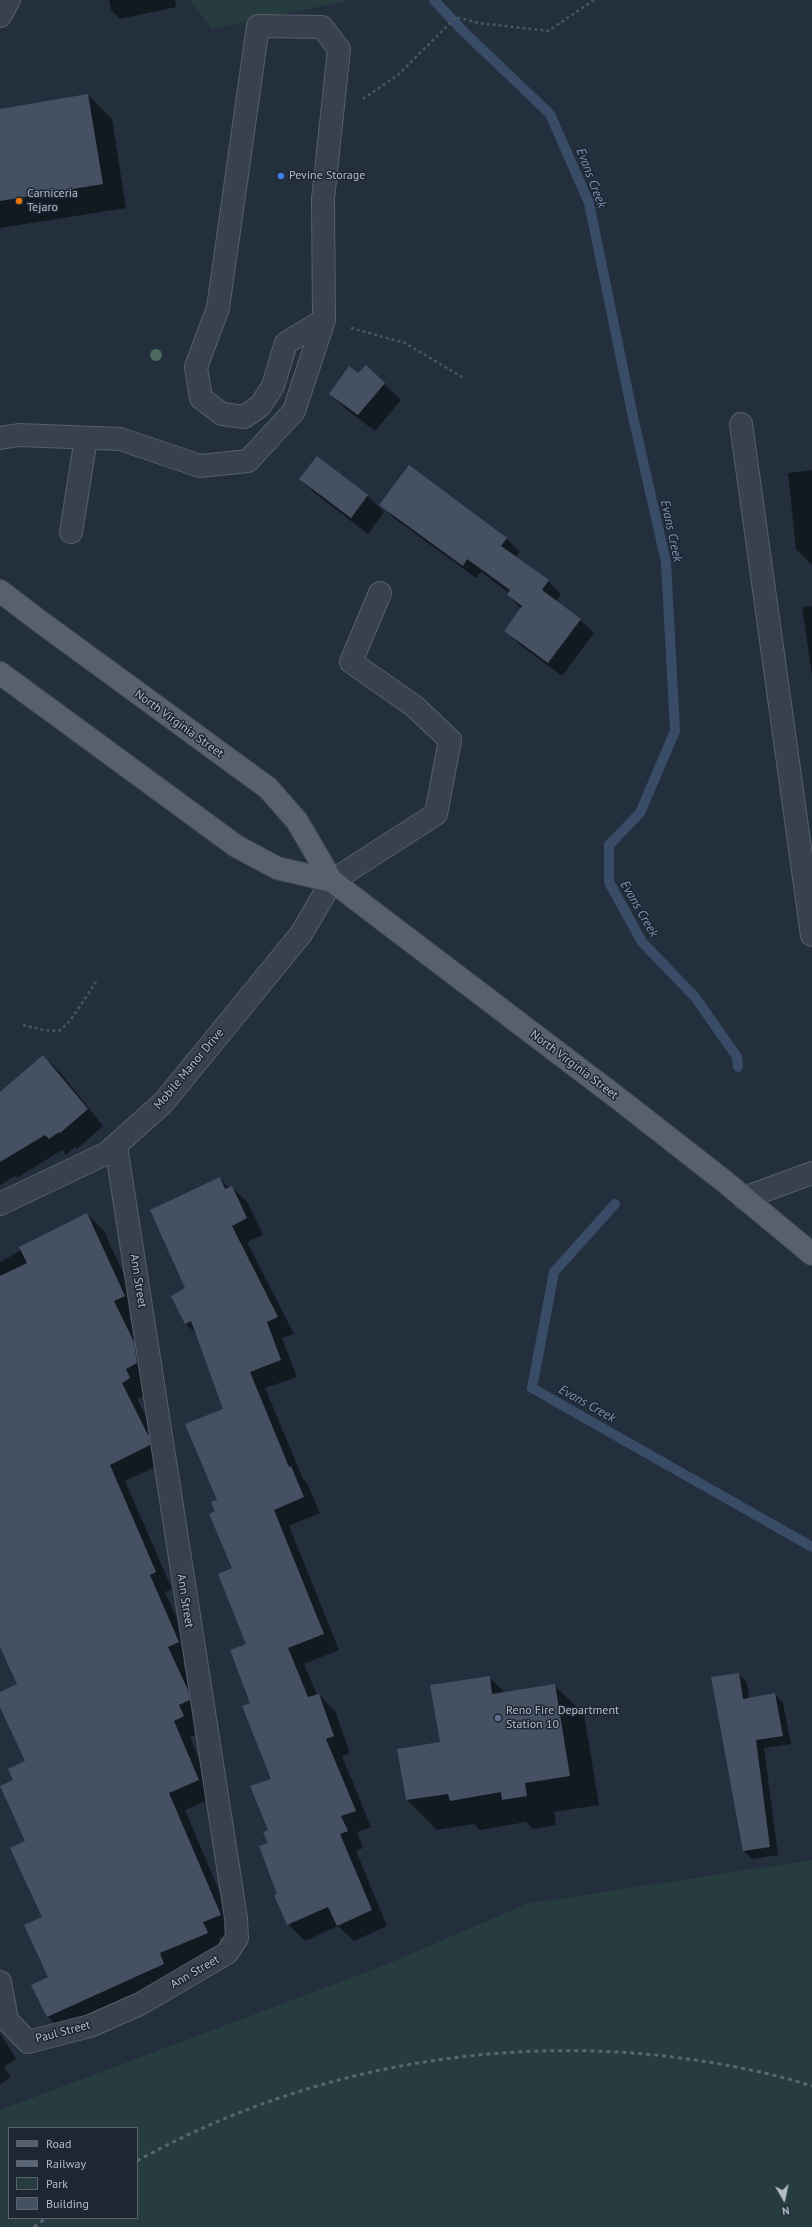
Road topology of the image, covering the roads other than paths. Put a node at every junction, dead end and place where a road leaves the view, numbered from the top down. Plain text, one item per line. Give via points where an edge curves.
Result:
1 (9, 0) edge
2 (0, 16) edge
3 (324, 320) junction
4 (742, 424) dead end
5 (0, 438) edge
6 (86, 438) junction
7 (71, 532) dead end
8 (0, 591) edge
9 (380, 593) dead end
10 (0, 673) edge
11 (332, 881) junction
12 (812, 935) edge
13 (116, 1146) junction
14 (812, 1173) edge
15 (744, 1198) junction
16 (0, 1204) edge
17 (812, 1254) edge
18 (0, 1982) edge
19 (140, 2004) joint

1 - 2 street
3 - 3 street via 322,199 339,49 322,27 258,26 218,308 196,367 200,398 222,414 244,417 260,406 273,386 286,343
3 - 6 street via 294,411 248,461 200,466 120,439
4 - 12 street
5 - 6 street via 19,435
6 - 7 street
8 - 11 main road, North Virginia Street via 268,788 297,821
9 - 11 street via 351,662 414,706 450,740 436,814
10 - 11 main road, North Virginia Street via 236,846 277,868
11 - 13 street, Mobile Manor Drive via 301,934 163,1103
11 - 15 main road, North Virginia Street via 619,1099
13 - 16 street, Mobile Manor Drive via 87,1163
13 - 19 street, Ann Street via 146,1330 160,1444 236,1918 237,1938 227,1953
14 - 15 street
15 - 17 main road, North Virginia Street
18 - 19 street, Paul Street via 7,2020 28,2042 90,2026

